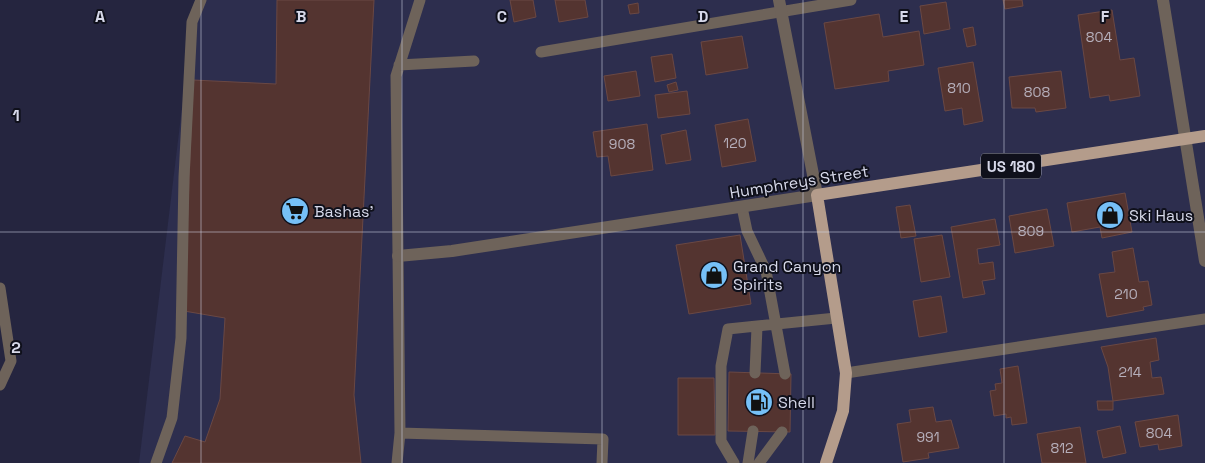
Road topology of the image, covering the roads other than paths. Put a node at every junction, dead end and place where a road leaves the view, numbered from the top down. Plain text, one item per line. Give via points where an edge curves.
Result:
1 (201, 0) edge
2 (420, 0) edge
3 (851, 0) edge
4 (1163, 0) edge
5 (780, 5) edge
6 (541, 52) dead end
7 (474, 61) dead end
8 (399, 65) junction
9 (1205, 136) edge
10 (1186, 139) junction
11 (817, 195) junction
12 (742, 207) junction
13 (398, 256) junction
14 (1205, 261) edge
15 (0, 288) edge
16 (836, 318) junction
17 (1205, 319) edge
18 (775, 324) junction
19 (757, 327) junction
20 (756, 373) dead end
21 (846, 373) junction
22 (785, 374) dead end
23 (0, 385) edge
24 (753, 431) dead end
25 (782, 432) dead end
26 (400, 433) junction
27 (156, 463) edge
28 (397, 463) edge
29 (602, 463) edge
30 (734, 463) edge
31 (748, 463) edge
32 (759, 463) edge
33 (826, 463) edge

1 - 27 lane via 192,22 184,177 181,338 172,418
2 - 8 lane
3 - 5 lane
4 - 10 street
5 - 6 lane via 653,34
5 - 11 street
7 - 8 lane
8 - 13 lane via 396,76
9 - 10 main road, Humphreys Street / US 180
10 - 11 main road, Humphreys Street / US 180
10 - 14 street
11 - 12 street, Humphreys Street
11 - 16 main road
12 - 13 street, Humphreys Street via 452,251
12 - 18 lane via 747,231 766,272
13 - 26 lane
15 - 23 lane via 11,361
16 - 18 lane
16 - 21 main road
17 - 21 lane
18 - 19 lane
18 - 22 lane
19 - 20 lane
19 - 30 lane via 728,330 721,366 721,441
21 - 33 main road via 843,411
24 - 31 lane
25 - 32 lane
26 - 28 lane
26 - 29 lane via 603,439

